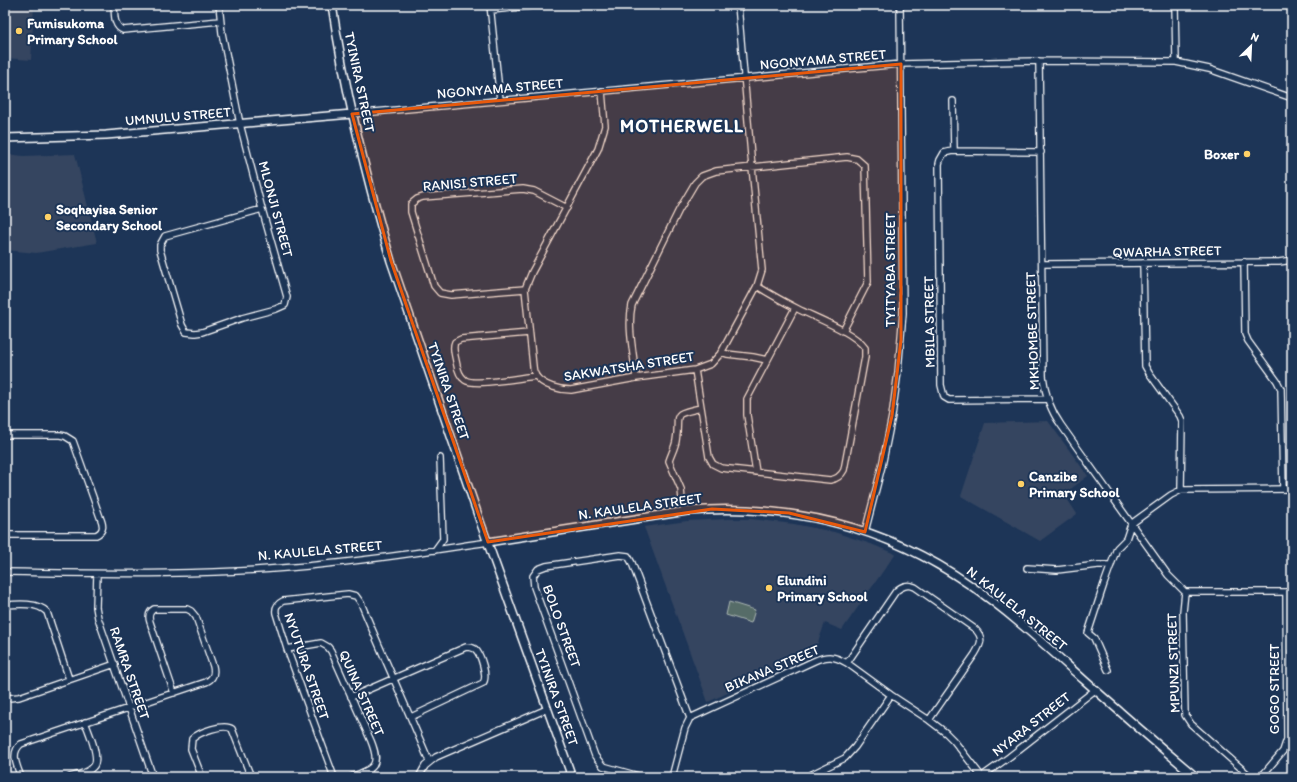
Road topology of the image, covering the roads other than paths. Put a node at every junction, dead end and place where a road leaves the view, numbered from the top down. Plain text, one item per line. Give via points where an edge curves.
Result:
1 (114, 5) edge
2 (219, 5) edge
3 (332, 5) edge
4 (542, 5) edge
5 (738, 5) edge
6 (900, 5) edge
7 (1175, 5) edge
8 (491, 8) edge
9 (220, 21) junction
10 (1039, 62) junction
11 (1176, 62) junction
12 (901, 64) junction
13 (745, 78) junction
14 (602, 91) junction
15 (1292, 98) edge
16 (500, 100) junction
17 (953, 101) dead end
18 (352, 114) junction
19 (240, 124) junction
20 (5, 138) edge
21 (954, 152) junction
22 (1041, 152) junction
23 (752, 168) junction
24 (567, 208) junction
25 (262, 209) junction
26 (1292, 260) edge
27 (1244, 262) junction
28 (1143, 263) junction
29 (1042, 264) junction
30 (757, 286) junction
31 (525, 289) junction
32 (796, 308) junction
33 (843, 331) junction
34 (529, 333) junction
35 (721, 352) junction
36 (767, 360) junction
37 (695, 370) junction
38 (536, 376) junction
39 (636, 378) junction
40 (1048, 399) junction
41 (701, 408) junction
42 (5, 436) edge
43 (440, 458) dead end
44 (756, 472) junction
45 (1283, 489) junction
46 (1292, 489) edge
47 (1181, 490) junction
48 (682, 500) dead end
49 (1131, 524) junction
50 (866, 532) junction
51 (5, 535) edge
52 (488, 542) junction
53 (435, 550) junction
54 (1110, 565) junction
55 (1028, 568) dead end
56 (5, 572) edge
57 (97, 574) junction
58 (1185, 592) junction
59 (1289, 593) edge
60 (5, 606) edge
61 (287, 649) junction
62 (847, 663) junction
63 (115, 664) junction
64 (1108, 670) dead end
65 (69, 679) junction
66 (393, 679) junction
67 (1095, 690) junction
68 (174, 693) junction
69 (5, 695) edge
70 (891, 695) junction
71 (351, 697) junction
72 (129, 708) junction
73 (547, 708) junction
74 (411, 717) junction
75 (690, 718) junction
76 (929, 720) junction
77 (86, 722) junction
78 (429, 761) junction
79 (21, 777) edge
80 (70, 777) edge
81 (153, 777) edge
82 (202, 777) edge
83 (251, 777) edge
84 (334, 777) edge
85 (351, 777) edge
86 (420, 777) edge
87 (572, 777) edge
88 (642, 777) edge
89 (672, 777) edge
90 (806, 777) edge
91 (982, 777) edge
92 (1132, 777) edge
93 (1142, 777) edge
94 (1196, 777) edge
95 (1251, 777) edge
96 (1260, 777) edge

1 - 9 street via 116,24 123,30
2 - 9 street, MLONJI STREET
3 - 18 street, TYINIRA STREET
4 - 8 street
5 - 13 street, SAKWATSHA STREET
6 - 12 street, TYITYABA STREET
7 - 11 street
8 - 16 street
9 - 19 street, MLONJI STREET
10 - 11 street, NGONYAMA STREET
10 - 12 street, NGONYAMA STREET
10 - 22 street, MKHOMBE STREET
11 - 15 street, NGONYAMA STREET via 1209,69
12 - 13 street, NGONYAMA STREET
12 - 50 street, TYITYABA STREET via 901,340 891,423
13 - 14 street, NGONYAMA STREET
13 - 23 street, SAKWATSHA STREET
14 - 16 street, NGONYAMA STREET
14 - 24 street via 604,134
16 - 18 street, NGONYAMA STREET
17 - 21 street
18 - 19 street, UMNULU STREET
18 - 52 street, TYINIRA STREET via 382,230
19 - 20 street, UMNULU STREET via 106,135
19 - 25 street, MLONJI STREET
21 - 22 street
21 - 40 street, MBILA STREET via 944,153 939,164 942,394 949,400
22 - 29 street, MKHOMBE STREET
23 - 30 street, SAKWATSHA STREET via 762,260
23 - 33 street via 847,157 857,159 865,166 868,282
23 - 39 street via 716,171 702,176 679,210 630,311
24 - 31 street
24 - 31 street, RANISI STREET via 534,191 523,189 423,197 411,204 410,212 434,286 440,293 451,296
25 - 25 street, MLONJI STREET via 165,236 160,250 186,332 195,334 276,309 282,307 287,300
26 - 27 street, QWARHA STREET
27 - 28 street, QWARHA STREET
27 - 45 street via 1245,334 1281,389
28 - 29 street, QWARHA STREET
28 - 47 street via 1146,366 1182,422
29 - 40 street, MKHOMBE STREET via 1043,376
30 - 32 street
30 - 35 street, SAKWATSHA STREET
31 - 34 street
32 - 33 street
32 - 36 street
33 - 44 street via 863,345 865,352 842,474 830,480
34 - 38 street via 532,366
34 - 38 street via 461,339 455,342 454,349 460,375 468,381 487,382
35 - 36 street
35 - 37 street, SAKWATSHA STREET via 711,364
36 - 44 street via 747,399 746,407
37 - 39 street, SAKWATSHA STREET
37 - 41 street
38 - 39 street, SAKWATSHA STREET via 562,390
40 - 49 street, MKHOMBE STREET via 1056,419
41 - 44 street via 709,457 713,464 721,468
41 - 48 street via 682,412 676,420 676,442 668,461 681,489
42 - 51 street via 60,435 73,441 103,528 96,535
43 - 53 street via 443,539
45 - 46 street
45 - 47 street
47 - 49 street
49 - 54 street via 1126,540 1117,548
49 - 58 street, MKHOMBE STREET via 1168,575
50 - 52 street, N. KAULELA STREET via 789,513 712,509
50 - 67 street, N. KAULELA STREET via 913,551 969,584 1004,610
52 - 53 street, N. KAULELA STREET
52 - 73 street, TYINIRA STREET
53 - 57 street, N. KAULELA STREET via 325,564 247,570
54 - 55 street via 1057,570
54 - 64 street via 1088,633 1094,638
56 - 57 street, N. KAULELA STREET
57 - 63 street, RAMRA STREET via 96,607
58 - 59 street
58 - 95 street, MPUNZI STREET via 1185,715 1191,724
59 - 96 street, GOGO STREET via 1287,739 1279,756
60 - 65 street via 35,605 47,612
61 - 66 street, NYUTURA STREET via 276,613 279,603 353,594 361,603
61 - 71 street, QUINA STREET via 318,643 328,647
61 - 84 street, NYUTURA STREET
62 - 70 street, BIKANA STREET
62 - 75 street, BIKANA STREET via 833,657 821,658
62 - 76 street via 896,592 904,586 915,587 975,629 982,639 980,647
63 - 65 street
63 - 72 street, RAMRA STREET
65 - 69 street via 19,697 9,698
66 - 71 street
66 - 74 street, NYUTURA STREET
66 - 74 street via 466,647 477,651 486,676 484,683
67 - 91 street, NYARA STREET
67 - 94 street, N. KAULELA STREET
68 - 68 street via 210,680 214,674 214,666 194,613 187,610 154,609 149,615 150,622
68 - 72 street
70 - 76 street, BIKANA STREET
70 - 90 street via 845,758
71 - 85 street, QUINA STREET via 371,741 376,760 369,770
72 - 77 street
72 - 81 street, RAMRA STREET
73 - 78 street
73 - 87 street, TYINIRA STREET
74 - 78 street, NYUTURA STREET
75 - 88 street, BOLO STREET via 628,556 620,555 538,569 533,576 534,587 595,756 603,766
75 - 89 street
76 - 91 street, BIKANA STREET via 954,741
77 - 79 street via 21,744 15,752 15,757
77 - 80 street via 96,757 95,764 90,770
78 - 86 street
82 - 83 street via 191,749 192,739 199,734 227,726 232,729
92 - 93 street

